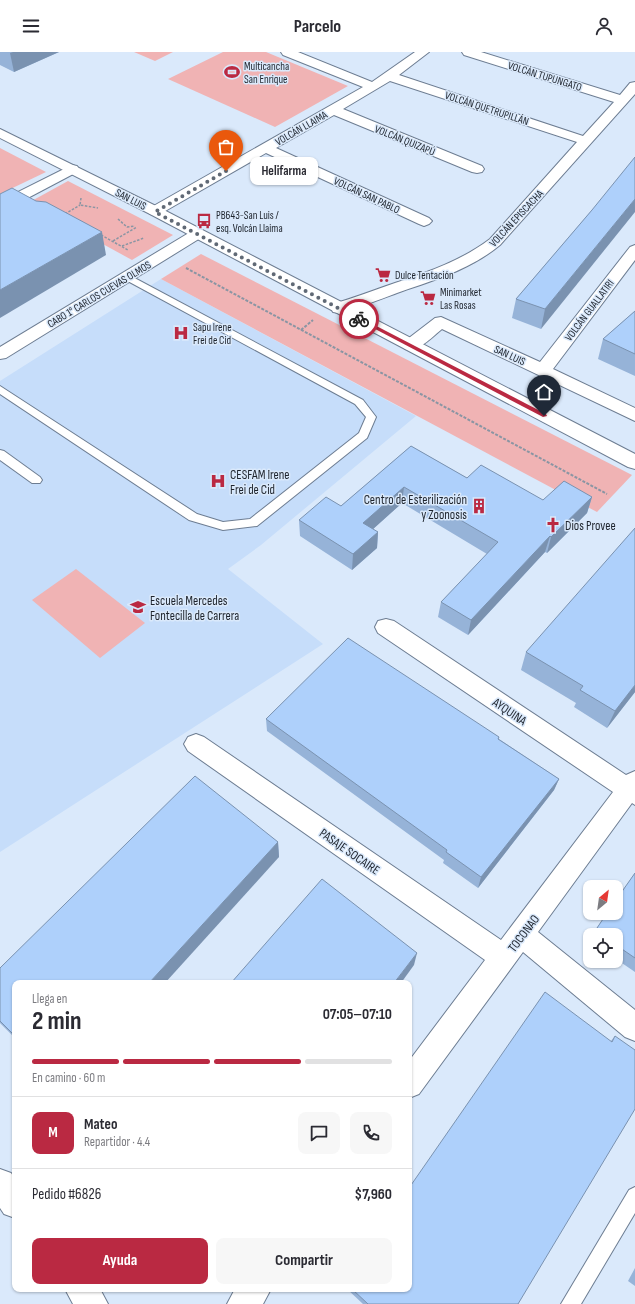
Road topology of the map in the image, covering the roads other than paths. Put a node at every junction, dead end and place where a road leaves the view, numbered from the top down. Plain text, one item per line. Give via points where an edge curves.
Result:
1 (287, 52) edge
2 (422, 52) edge
3 (468, 52) edge
4 (307, 55) edge
5 (389, 76) junction
6 (635, 86) edge
7 (373, 87) junction
8 (622, 100) junction
9 (333, 110) junction
10 (0, 133) edge
11 (586, 141) junction
12 (266, 148) junction
13 (477, 169) dead end
14 (72, 170) junction
15 (0, 207) edge
16 (155, 212) junction
17 (424, 221) dead end
18 (197, 234) junction
19 (635, 250) edge
20 (127, 277) junction
21 (339, 308) junction
22 (411, 345) junction
23 (0, 354) edge
24 (543, 370) junction
25 (0, 389) edge
26 (635, 415) edge
27 (0, 454) edge
28 (635, 462) edge
29 (36, 480) dead end
30 (386, 627) dead end
31 (196, 744) dead end
32 (633, 789) edge
33 (522, 935) junction
34 (504, 958) junction
35 (635, 1027) edge
36 (412, 1080) edge
37 (0, 1184) edge
38 (635, 1196) edge
39 (12, 1199) edge
40 (83, 1292) edge
41 (253, 1292) edge
42 (92, 1304) edge
43 (243, 1304) edge
44 (570, 1304) edge

1 - 4 street
2 - 5 street, VOLCÁN LLAIMA
3 - 8 street, VOLCÁN TUPUNGATO
4 - 7 street
5 - 7 street, VOLCÁN LLAIMA
5 - 11 street, VOLCÁN QUETRUPILLÁN
6 - 8 street, VOLCÁN EPISCACHA
7 - 9 street, VOLCÁN LLAIMA
8 - 11 street, VOLCÁN EPISCACHA
9 - 12 street, VOLCÁN LLAIMA
9 - 13 street, VOLCÁN QUIZAPÚ
10 - 14 street, SAN LUIS
11 - 21 street, VOLCÁN EPISCACHA via 495,242 476,257 450,269
12 - 16 street, VOLCÁN LLAIMA
12 - 17 street, VOLCÁN SAN PABLO
14 - 15 street
14 - 16 street, SAN LUIS
16 - 18 street, SAN LUIS
18 - 20 street, CABO 1° CARLOS CUEVAS OLMOS
18 - 21 street, SAN LUIS
19 - 24 street, VOLCÁN GUALLATIRI
20 - 23 street, CABO 1° CARLOS CUEVAS OLMOS
20 - 25 lane via 359,402 371,417 363,434 253,523 223,526 193,517
21 - 22 street, SAN LUIS
22 - 24 street, SAN LUIS via 441,322
22 - 28 street, SAN LUIS
24 - 26 street, SAN LUIS
27 - 29 lane
30 - 32 street, AYQUINA
31 - 34 street, PASAJE SOCAIRE
32 - 33 street, TOCONAO
33 - 34 street, TOCONAO
33 - 35 street
34 - 36 street, TOCONAO
37 - 39 street
38 - 44 lane
40 - 42 street
41 - 43 street

